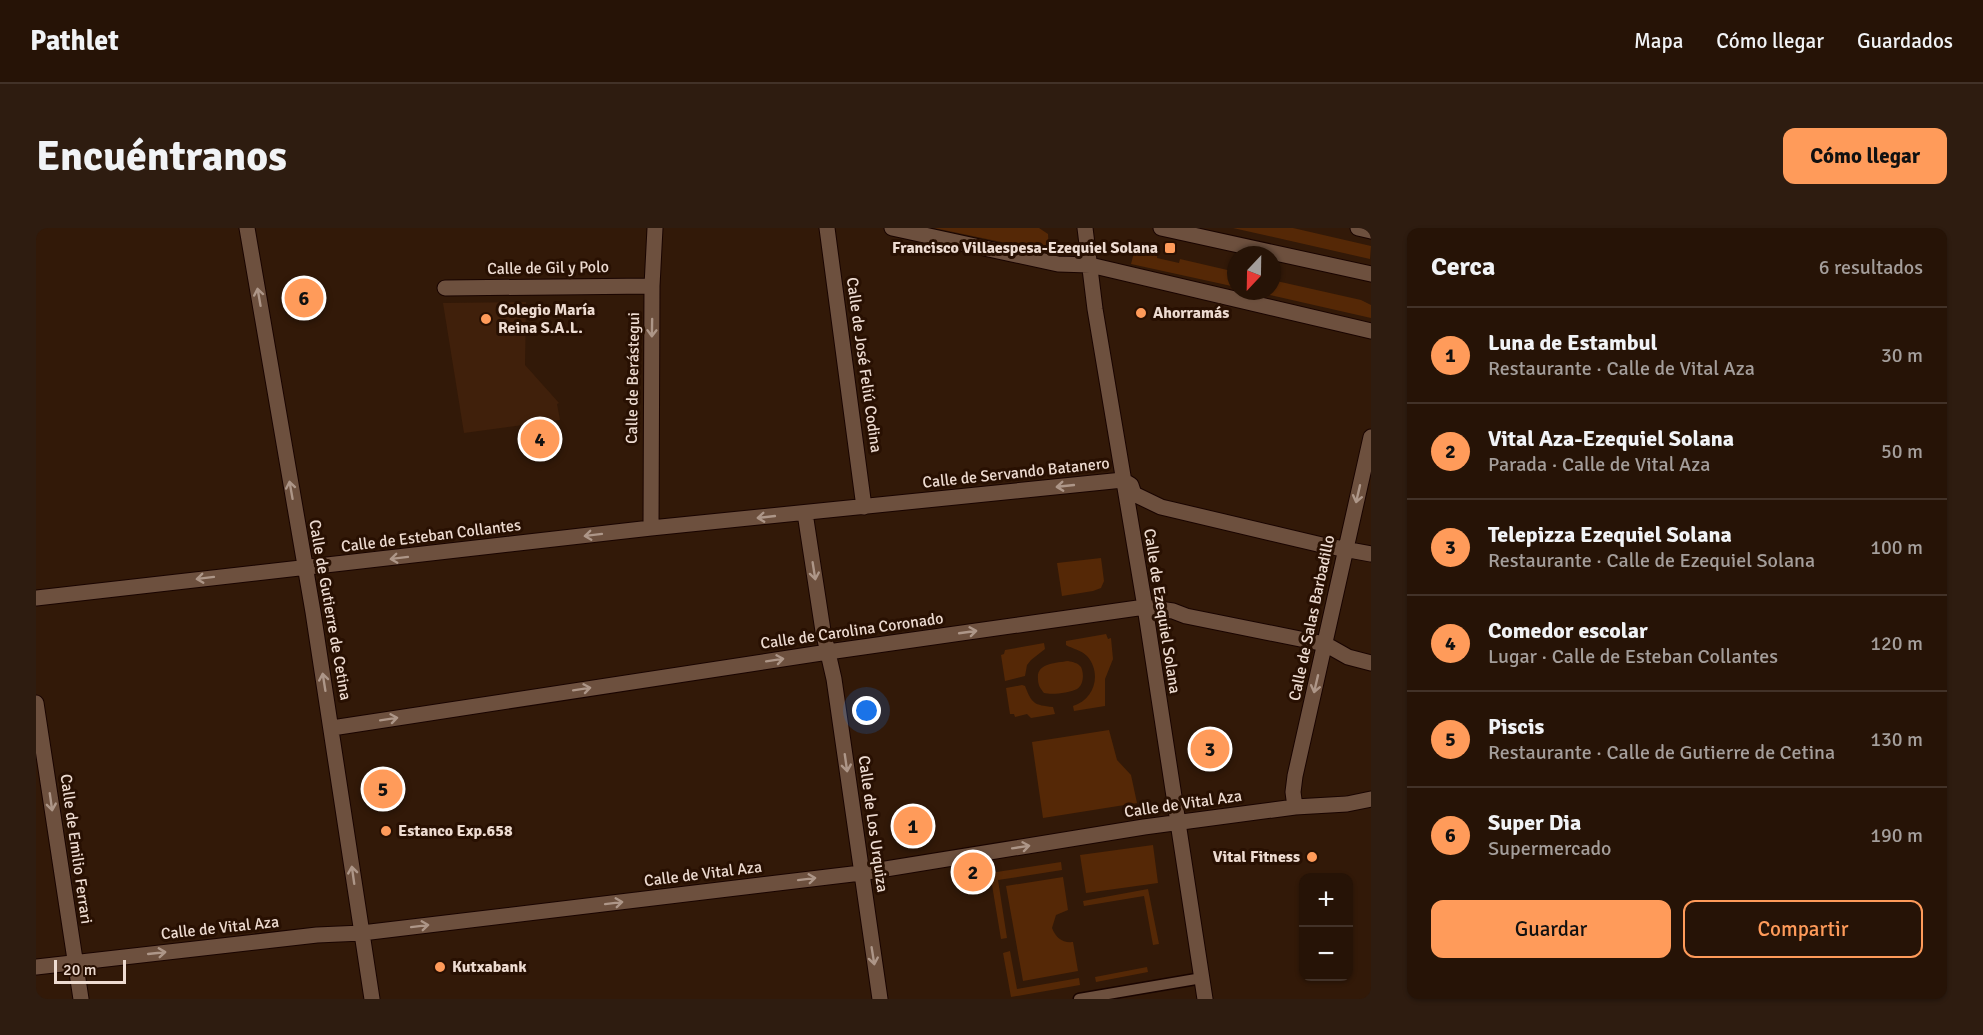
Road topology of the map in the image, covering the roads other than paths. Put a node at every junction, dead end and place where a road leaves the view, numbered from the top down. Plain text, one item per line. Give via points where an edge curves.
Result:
1 (247, 228) edge
2 (655, 228) edge
3 (827, 228) edge
4 (892, 228) edge
5 (1085, 228) edge
6 (1161, 228) edge
7 (1358, 228) edge
8 (1371, 231) edge
9 (1089, 265) junction
10 (1371, 274) edge
11 (652, 286) junction
12 (445, 288) dead end
13 (1371, 331) edge
14 (1371, 437) edge
15 (1123, 480) junction
16 (864, 507) junction
17 (805, 513) junction
18 (651, 528) junction
19 (1345, 549) junction
20 (1371, 554) edge
21 (304, 568) junction
22 (36, 598) edge
23 (1144, 607) junction
24 (1325, 644) junction
25 (828, 652) junction
26 (1371, 663) edge
27 (36, 703) edge
28 (332, 728) junction
29 (1371, 799) edge
30 (1295, 807) junction
31 (1179, 822) junction
32 (861, 873) junction
33 (362, 933) junction
34 (75, 962) junction
35 (36, 967) edge
36 (1202, 978) junction
37 (81, 999) edge
38 (372, 999) edge
39 (880, 999) edge
40 (1079, 999) edge
41 (1205, 999) edge

21 -> 1 street, Calle de Gutierre de Cetina
2 - 11 street, Calle de Berástegui
3 - 16 street, Calle de José Feliú Codina
4 - 9 street via 1058,264
5 - 9 street, Calle de Ezequiel Solana
6 - 10 street
7 - 8 street
9 - 13 street
9 - 15 street, Calle de Ezequiel Solana
11 - 12 street, Calle de Gil y Polo
11 -> 18 street, Calle de Berástegui
14 -> 19 street, Calle de Salas Barbadillo
15 -> 16 street, Calle de Servando Batanero
15 - 19 street, Calle de Servando Batanero via 1131,485 1134,494 1161,507
15 - 23 street, Calle de Ezequiel Solana
16 - 17 street, Calle de Servando Batanero
17 -> 18 street, Calle de Servando Batanero
17 -> 25 street, Calle de Los Urquiza
18 -> 21 street, Calle de Esteban Collantes
19 - 20 street, Calle de Servando Batanero
19 - 24 street, Calle de Salas Barbadillo
21 -> 22 street, Calle de Esteban Collantes
28 -> 21 street, Calle de Gutierre de Cetina
23 - 24 street, Calle de Carolina Coronado
25 -> 23 street, Calle de Carolina Coronado
23 - 31 street, Calle de Ezequiel Solana
24 - 26 street, Calle de Carolina Coronado via 1348,657
24 -> 30 street, Calle de Salas Barbadillo via 1295,776
28 -> 25 street, Calle de Carolina Coronado
25 -> 32 street, Calle de Los Urquiza
27 -> 34 street, Calle de Emilio Ferrari
33 -> 28 street, Calle de Gutierre de Cetina
29 - 30 street, Calle de Vital Aza
30 - 31 street, Calle de Vital Aza
32 -> 31 street, Calle de Vital Aza
31 - 36 street, Calle de Ezequiel Solana
33 -> 32 street, Calle de Vital Aza
32 -> 39 street, Calle de Los Urquiza
34 -> 33 street, Calle de Vital Aza
33 - 38 street, Calle de Gutierre de Cetina
34 - 35 street, Calle de Vital Aza
34 - 37 street, Calle de Emilio Ferrari
36 - 40 lane
36 - 41 street, Calle de Ezequiel Solana

